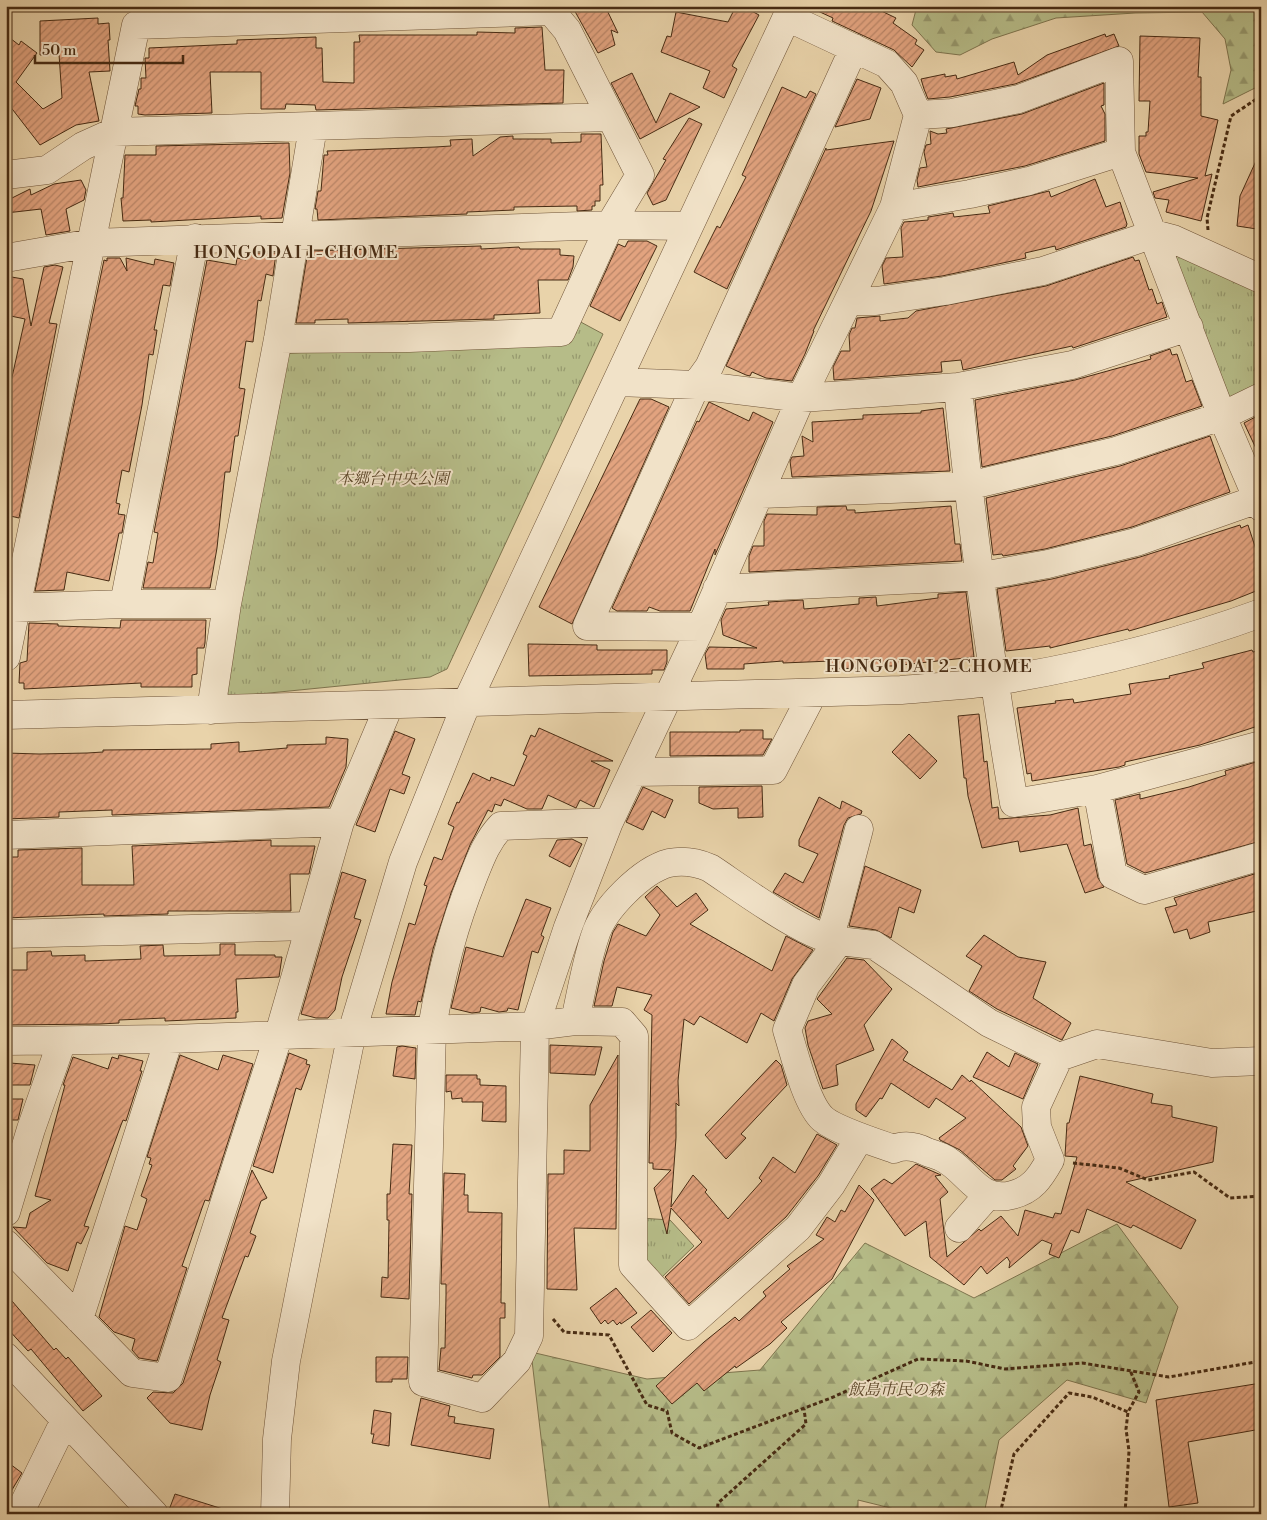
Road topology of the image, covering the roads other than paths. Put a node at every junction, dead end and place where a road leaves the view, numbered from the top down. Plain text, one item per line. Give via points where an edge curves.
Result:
1 (553, 8) edge
2 (452, 10) edge
3 (790, 12) edge
4 (854, 48) junction
5 (918, 116) junction
6 (610, 117) junction
7 (313, 127) junction
8 (114, 132) junction
9 (6, 151) edge
10 (1121, 152) junction
11 (16, 174) edge
12 (894, 207) junction
13 (610, 225) junction
14 (689, 226) junction
15 (294, 234) junction
16 (1154, 234) junction
17 (195, 238) junction
18 (92, 242) junction
19 (6, 258) edge
20 (1261, 279) edge
21 (849, 301) junction
22 (1189, 327) junction
23 (278, 339) junction
24 (617, 382) junction
25 (696, 385) junction
26 (958, 387) junction
27 (1261, 397) edge
28 (801, 398) junction
29 (1222, 416) junction
30 (968, 486) junction
31 (759, 494) junction
32 (1260, 501) edge
33 (982, 576) junction
34 (717, 589) junction
35 (124, 604) junction
36 (227, 604) junction
37 (11, 608) edge
38 (1261, 613) edge
39 (701, 626) junction
40 (6, 657) edge
41 (994, 681) junction
42 (813, 693) junction
43 (667, 699) junction
44 (467, 702) junction
45 (389, 706) junction
46 (211, 710) junction
47 (6, 715) edge
48 (1261, 744) edge
49 (633, 772) junction
50 (1097, 789) junction
51 (340, 822) junction
52 (609, 822) junction
53 (859, 829) dead end
54 (6, 835) edge
55 (1261, 856) edge
56 (308, 926) junction
57 (6, 934) edge
58 (833, 940) junction
59 (575, 1021) junction
60 (535, 1026) junction
61 (432, 1029) junction
62 (352, 1032) junction
63 (279, 1034) junction
64 (169, 1038) junction
65 (6, 1041) edge
66 (62, 1041) junction
67 (1060, 1057) junction
68 (1261, 1061) edge
69 (18, 1130) edge
70 (860, 1137) junction
71 (988, 1195) junction
72 (6, 1212) edge
73 (959, 1228) dead end
74 (6, 1244) edge
75 (79, 1318) junction
76 (9, 1364) edge
77 (65, 1420) junction
78 (19, 1514) edge
79 (154, 1514) edge
80 (276, 1514) edge

1 - 2 street
1 - 6 street
2 - 8 street via 136,25
3 - 4 street
3 - 14 street
4 - 5 street via 887,64 904,83
4 - 25 street via 713,358
5 - 10 street via 952,113 1018,99 1119,61
5 - 12 street
6 - 7 street
6 - 13 street via 640,175
7 - 8 street
7 - 15 street
8 - 11 street via 83,146 47,170
8 - 18 street
9 - 11 street
10 - 12 street via 1028,181
10 - 16 street
12 - 21 street
13 - 14 street
13 - 15 street
13 - 23 street via 560,332
14 - 24 street
15 - 17 street
15 - 23 street
16 - 20 street via 1173,239
16 - 21 street via 1043,271 945,291 876,301
16 - 22 street
17 - 18 street
17 - 35 street
18 - 19 street
18 - 37 street
21 - 28 street
22 - 26 street via 1072,365
22 - 29 street
23 - 36 street
24 - 25 street
24 - 44 street
25 - 28 street
25 - 39 street via 587,626
26 - 28 street
26 - 30 street
27 - 29 street
28 - 31 street
29 - 30 street via 1116,451
29 - 32 street
30 - 31 street
30 - 33 street
31 - 34 street
32 - 33 street via 1136,542 1048,564
33 - 34 street
33 - 41 street
34 - 39 street
35 - 36 street
35 - 37 street
36 - 46 street
37 - 40 street
38 - 41 street via 1201,635 1117,658
39 - 43 street
41 - 42 street via 901,690
41 - 50 street via 1014,803
42 - 43 street
42 - 49 street via 773,770
43 - 44 street
43 - 49 street
44 - 45 street
44 - 62 street via 403,862
45 - 46 street
45 - 51 street
46 - 47 street
48 - 50 street
49 - 52 street
50 - 55 street via 1114,875 1144,890
51 - 54 street
51 - 56 street
52 - 60 street via 568,927
52 - 61 street via 501,826 488,839 458,917 438,990
53 - 58 street via 836,916
56 - 57 street
56 - 63 street
58 - 59 street via 799,925 710,868 694,862 668,864 652,870 613,904 605,916 595,934
58 - 67 street via 874,946 989,1023
58 - 70 street via 806,985 787,1030 808,1095 823,1119
59 - 60 street
59 - 70 street via 622,1022 634,1036 633,1265 688,1326 798,1228 831,1185
60 - 61 street
60 - 61 street via 529,1336 517,1360 482,1398 423,1382
61 - 62 street
62 - 63 street
62 - 80 street via 286,1361 277,1439
63 - 64 street
63 - 75 street via 168,1378 132,1374
64 - 66 street
64 - 75 street
65 - 66 street
66 - 69 street
67 - 68 street via 1097,1044 1212,1063
67 - 71 street via 1036,1107 1037,1127 1050,1160 1038,1182 1022,1193 1005,1197
69 - 72 street
70 - 71 street via 894,1149 918,1147 942,1157
71 - 73 street
74 - 75 street
76 - 77 street
77 - 78 street
77 - 79 street

